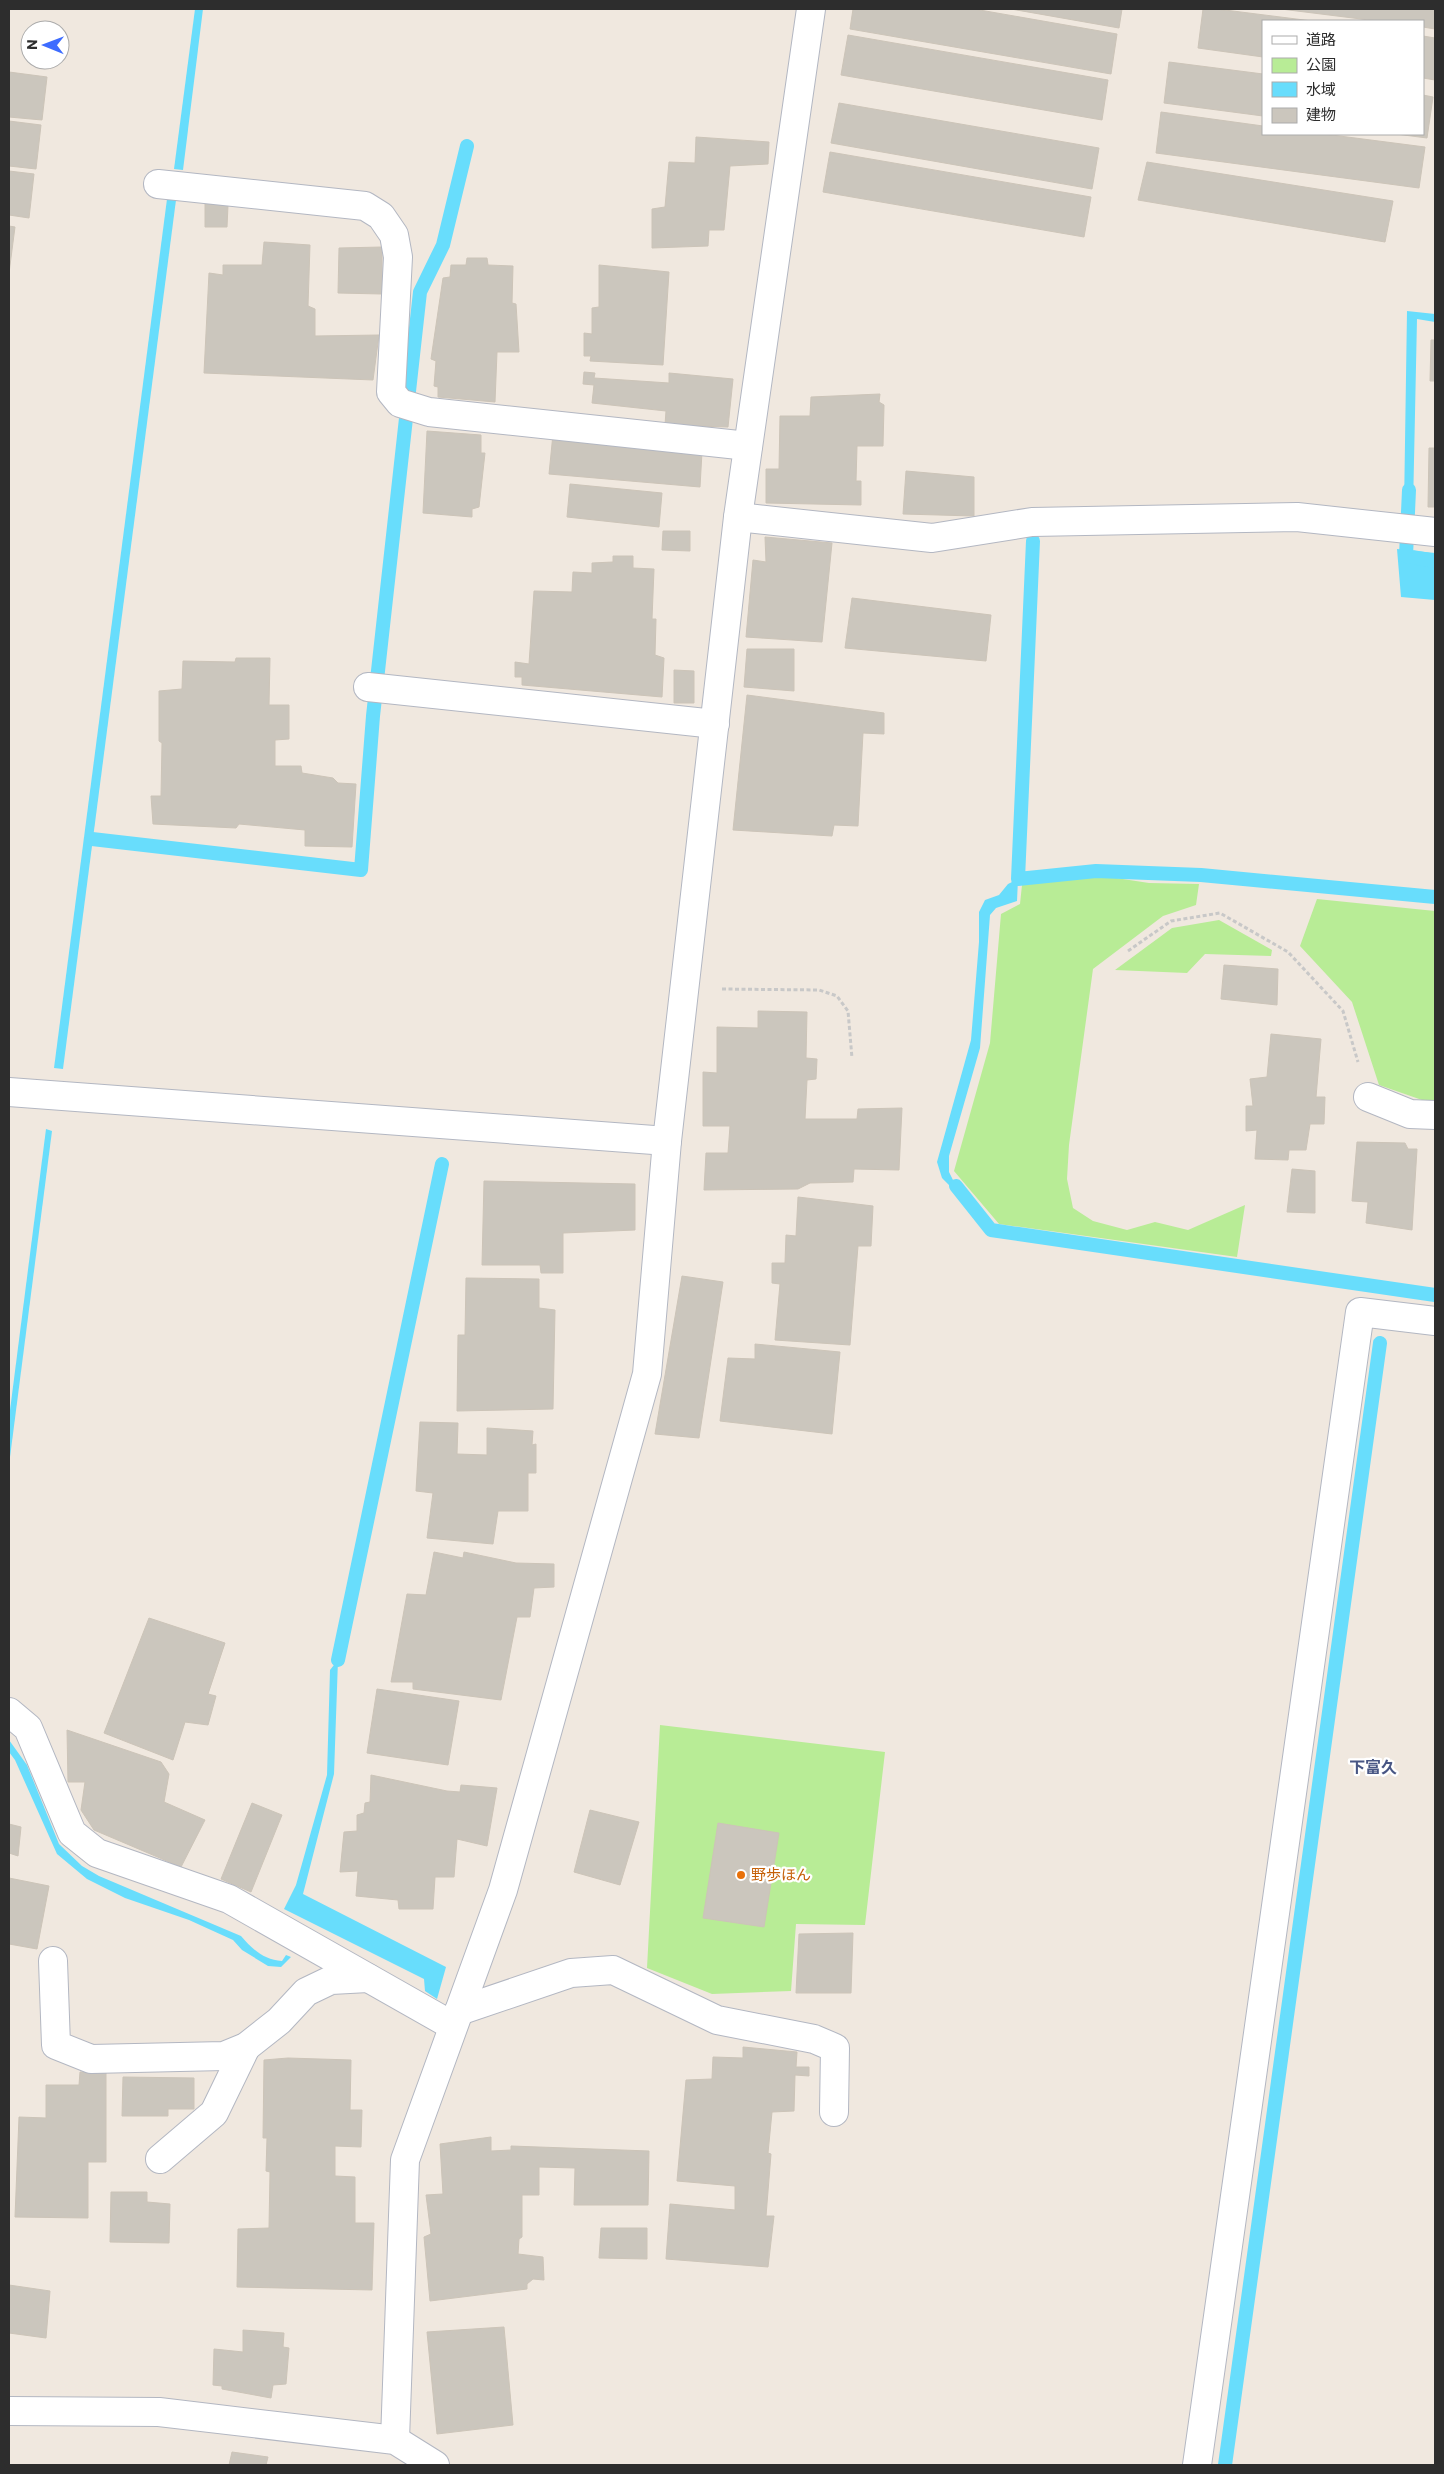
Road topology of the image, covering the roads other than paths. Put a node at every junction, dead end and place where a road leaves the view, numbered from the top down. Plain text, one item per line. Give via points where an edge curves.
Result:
1 (811, 9) edge
2 (158, 184) dead end
3 (748, 446) junction
4 (738, 517) junction
5 (1435, 532) edge
6 (368, 687) dead end
7 (715, 724) junction
8 (9, 1092) edge
9 (1368, 1097) road end
10 (1435, 1115) edge
11 (667, 1141) junction
12 (1435, 1321) edge
13 (9, 1712) edge
14 (53, 1961) dead end
15 (368, 1978) junction
16 (456, 2019) junction
17 (246, 2047) junction
18 (834, 2112) dead end
19 (160, 2159) dead end
20 (9, 2411) edge
21 (395, 2440) junction
22 (435, 2465) edge
23 (1197, 2465) edge

1 - 3 street
2 - 3 street via 366,206 381,216 394,235 398,258 391,392 400,403 429,412
3 - 4 street
4 - 5 street via 932,538 1032,522 1298,517
4 - 7 street
6 - 7 street
7 - 11 street
8 - 11 street
9 - 10 street via 1410,1114
11 - 16 street via 647,1374 504,1890
12 - 23 street via 1360,1312
13 - 15 street via 28,1728 72,1833 98,1853 230,1899
14 - 17 street via 56,2045 91,2059 224,2056
15 - 16 street
15 - 17 street via 331,1980 306,1992 280,2021
16 - 18 street via 571,1973 613,1970 717,2020 814,2039 835,2048
16 - 21 street via 405,2160
17 - 19 street via 214,2113
20 - 21 street via 159,2412
21 - 22 street

